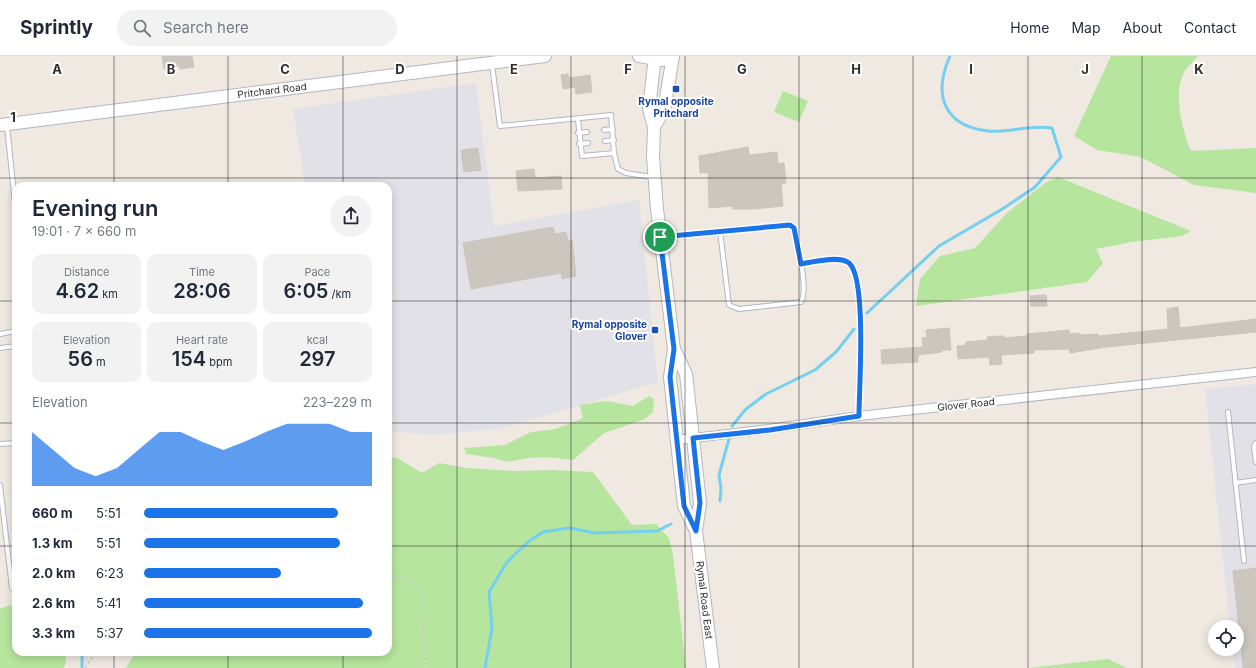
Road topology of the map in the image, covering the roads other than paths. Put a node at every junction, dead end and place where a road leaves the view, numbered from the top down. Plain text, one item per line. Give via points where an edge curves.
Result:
1 (545, 56) edge
2 (639, 56) edge
3 (655, 57) edge
4 (672, 59) edge
5 (492, 63) junction
6 (578, 120) junction
7 (4, 125) edge
8 (654, 127) junction
9 (613, 129) junction
10 (604, 130) dead end
11 (587, 132) dead end
12 (578, 133) junction
13 (614, 140) junction
14 (606, 141) dead end
15 (588, 143) dead end
16 (579, 144) junction
17 (614, 153) junction
18 (655, 177) junction
19 (12, 184) edge
20 (720, 232) junction
21 (660, 237) junction
22 (801, 264) junction
23 (12, 332) edge
24 (0, 334) edge
25 (12, 346) edge
26 (0, 348) edge
27 (674, 349) junction
28 (1256, 372) edge
29 (1228, 412) dead end
30 (859, 416) junction
31 (693, 438) junction
32 (677, 440) junction
33 (12, 443) edge
34 (1256, 443) edge
35 (0, 444) edge
36 (1256, 462) edge
37 (1256, 480) edge
38 (1235, 483) junction
39 (0, 485) edge
40 (0, 527) edge
41 (5, 527) junction
42 (696, 531) junction
43 (1244, 561) dead end
44 (12, 588) edge
45 (713, 668) edge

1 - 5 main road, Pritchard Road
2 - 3 main road
3 - 4 main road
3 - 8 main road, Rymal Road East via 650,109
4 - 8 main road via 664,110
5 - 6 lane via 500,126
5 - 7 main road, Pritchard Road
6 - 9 lane via 611,115
6 - 12 lane
7 - 19 lane
8 - 18 main road, Rymal Road East
9 - 10 lane
9 - 13 lane
11 - 12 lane
12 - 16 lane
13 - 14 lane
13 - 17 lane
15 - 16 lane
16 - 17 lane via 582,156
17 - 18 lane via 618,169 626,173
18 - 21 main road, Rymal Road East
20 - 21 lane
20 - 22 lane via 790,225 794,228
20 - 22 lane via 729,305 739,309 801,302 804,297
21 - 27 main road, Rymal Road East
22 - 30 lane via 838,259 848,262 856,272 862,334
23 - 24 lane
25 - 26 lane
27 - 31 main road, Rymal Road East via 686,374
27 - 32 main road, Rymal Road East via 670,377
28 - 30 street, Glover Road
29 - 38 lane
30 - 31 street, Glover Road via 770,430
31 - 32 street, Glover Road
31 - 42 main road, Rymal Road East via 700,503
32 - 42 main road, Rymal Road East via 684,506
33 - 35 lane
34 - 36 lane
37 - 38 lane
38 - 43 lane
39 - 41 lane
40 - 41 lane
41 - 44 lane
42 - 45 main road, Rymal Road East

